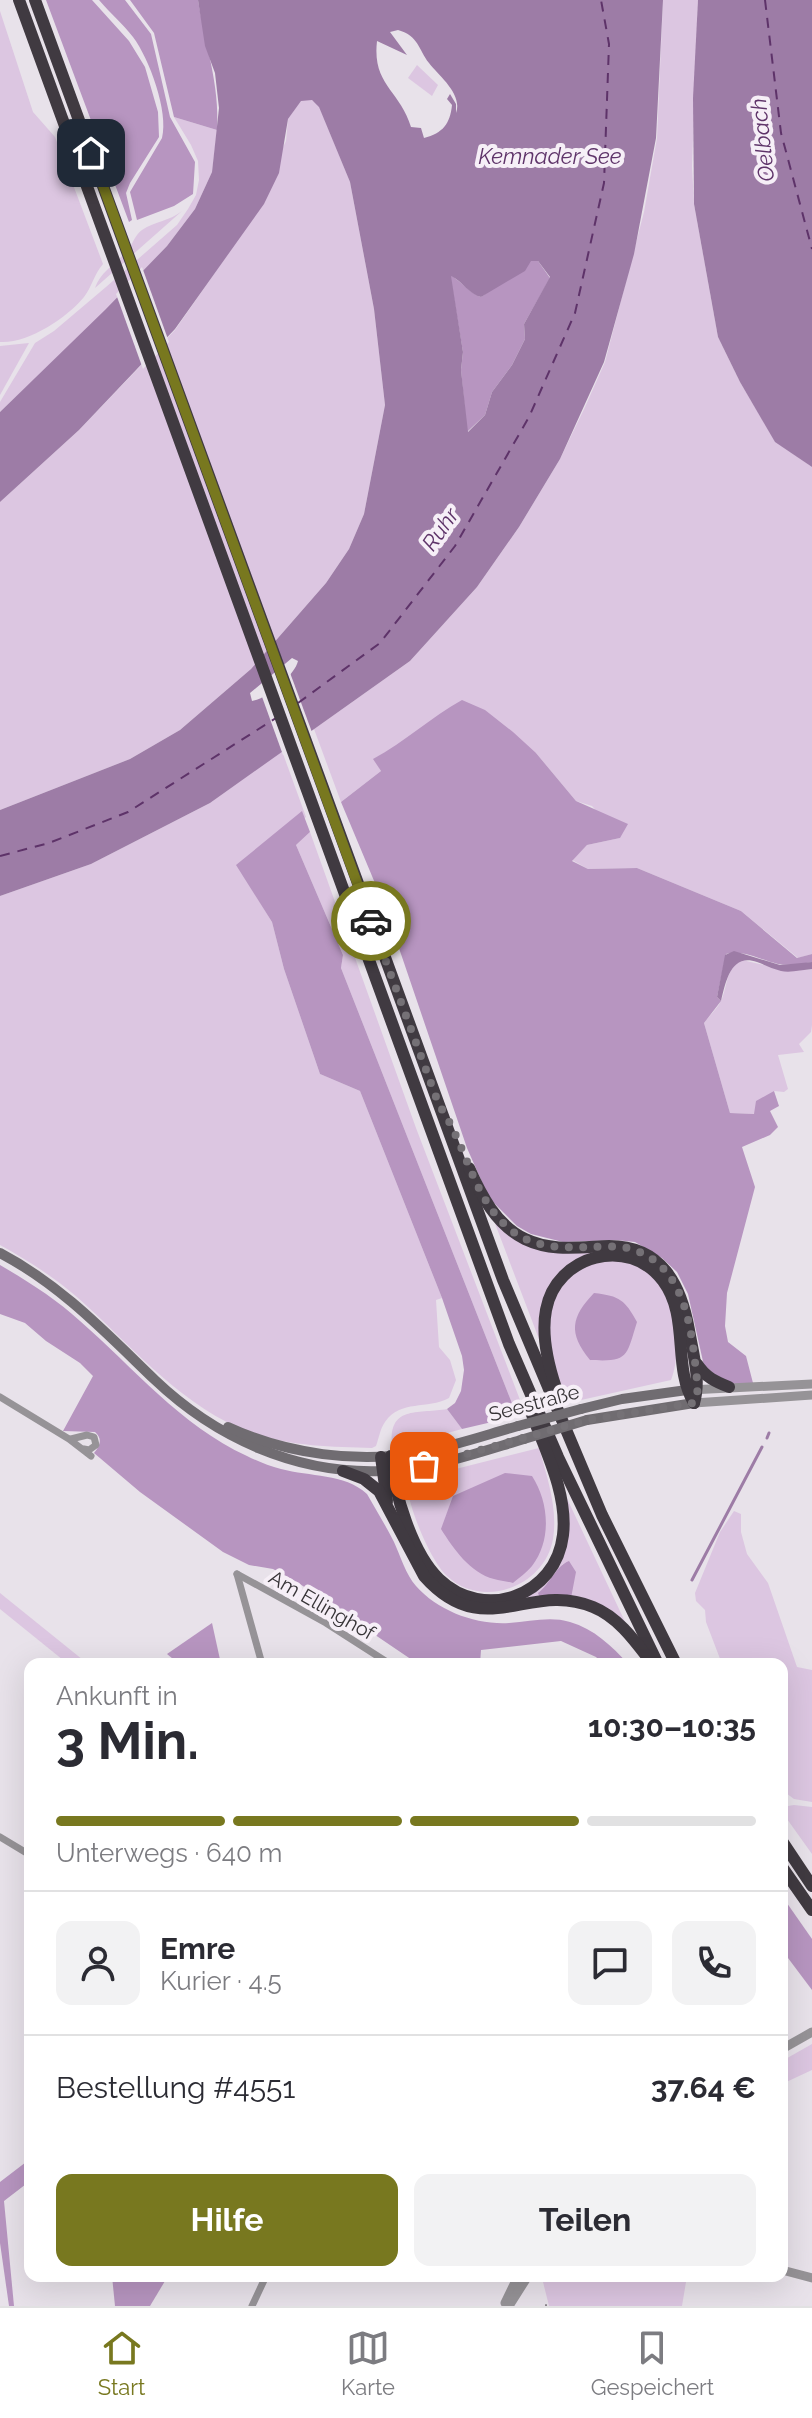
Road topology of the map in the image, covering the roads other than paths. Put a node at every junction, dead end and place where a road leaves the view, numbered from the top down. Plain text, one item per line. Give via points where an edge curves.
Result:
1 (19, 0) edge
2 (35, 0) edge
3 (439, 1105) junction
4 (0, 1253) edge
5 (509, 1344) junction
6 (695, 1362) junction
7 (812, 1384) edge
8 (729, 1387) junction
9 (692, 1390) junction
10 (812, 1395) edge
11 (0, 1397) edge
12 (181, 1401) junction
13 (694, 1403) junction
14 (69, 1439) junction
15 (84, 1449) junction
16 (91, 1456) dead end
17 (386, 1456) junction
18 (343, 1471) junction
19 (387, 1471) junction
20 (586, 1479) junction
21 (388, 1504) junction
22 (260, 1658) edge
23 (381, 1658) edge
24 (650, 1658) edge
25 (652, 1658) edge
26 (673, 1658) edge
27 (0, 1837) edge
28 (788, 1850) edge
29 (24, 1851) edge
30 (788, 1876) edge
31 (812, 1886) edge
32 (812, 1910) edge
33 (812, 2032) edge
34 (788, 2046) edge
35 (788, 2272) edge
36 (812, 2278) edge
37 (263, 2282) edge
38 (516, 2282) edge
39 (524, 2282) edge
40 (252, 2306) edge
41 (506, 2306) edge

1 - 5 highway
2 - 3 highway
3 - 6 highway via 485,1200 511,1230 550,1247 633,1249 664,1269 682,1297
3 - 20 highway via 503,1280
4 - 12 main road, Seestraße via 63,1293
5 - 19 highway via 562,1507 563,1535 548,1574 507,1600 481,1601 447,1586 418,1546
5 - 25 highway
6 - 8 highway via 714,1381
6 - 9 highway
7 - 8 street, Seestraße
8 - 9 street, Seestraße
9 - 13 highway
9 - 17 main road, Seestraße, bridge via 636,1397
9 - 20 highway via 678,1313 654,1270 619,1255 590,1259 570,1269 549,1300 546,1338 551,1374
10 - 13 street, Seestraße
11 - 14 street
12 - 17 main road, Seestraße via 258,1439 325,1454
12 - 18 main road, Seestraße via 213,1426 258,1449
13 - 19 main road, Seestraße, bridge via 587,1420 459,1458
14 - 15 street
14 - 15 street via 94,1437 96,1445
15 - 16 street
17 - 19 highway
18 - 19 main road, Seestraße
18 - 21 highway via 373,1485
19 - 21 highway
20 - 26 highway
21 - 24 highway via 424,1576 456,1602 496,1610 548,1601 593,1607 627,1631
22 - 23 street, Am Ellinghof via 237,1574
27 - 29 street
28 - 31 highway
30 - 32 highway
33 - 34 street
35 - 36 street
37 - 40 street
38 - 41 street
39 - 41 street

